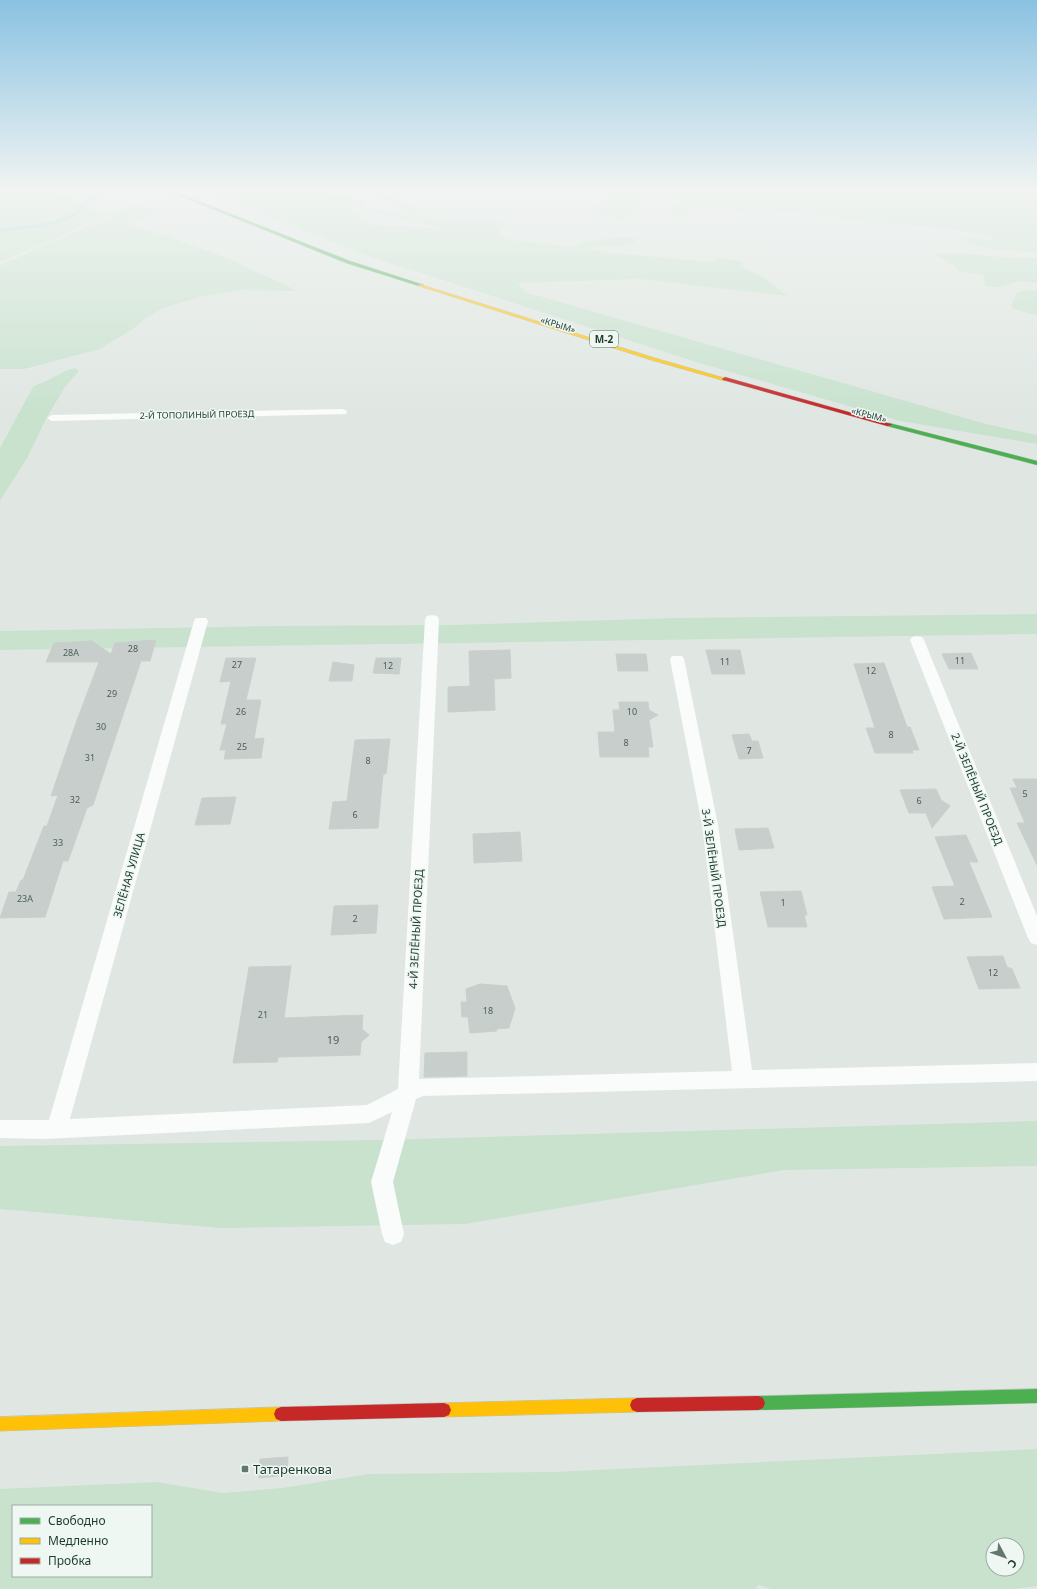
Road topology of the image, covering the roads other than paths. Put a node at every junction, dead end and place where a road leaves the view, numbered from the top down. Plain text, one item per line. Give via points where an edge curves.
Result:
1 (358, 265) edge
2 (374, 265) edge
3 (342, 412) dead end
4 (52, 418) dead end
5 (1037, 458) edge
6 (1037, 463) edge
7 (432, 619) dead end
8 (202, 621) dead end
9 (917, 640) dead end
10 (677, 659) dead end
11 (1037, 938) edge
12 (1037, 1072) edge
13 (743, 1079) junction
14 (408, 1094) junction
15 (0, 1129) edge
16 (57, 1129) junction
17 (394, 1234) dead end
18 (1037, 1396) edge
19 (0, 1424) edge

1 - 6 main road via 653,359 944,440
2 - 5 main road, «КРЫМ» / М-2 via 559,326 705,370
3 - 4 street, 2-Й ТОПОЛИНЫЙ ПРОЕЗД
7 - 14 street, 4-Й ЗЕЛЁНЫЙ ПРОЕЗД
8 - 16 street, ЗЕЛЁНАЯ УЛИЦА
9 - 11 street, 2-Й ЗЕЛЁНЫЙ ПРОЕЗД
10 - 13 street, 3-Й ЗЕЛЁНЫЙ ПРОЕЗД via 710,825
12 - 13 street
13 - 14 street via 421,1087
14 - 16 street via 369,1114
14 - 17 street, 4-Й ЗЕЛЁНЫЙ ПРОЕЗД via 382,1182
15 - 16 street
18 - 19 main road via 236,1415

